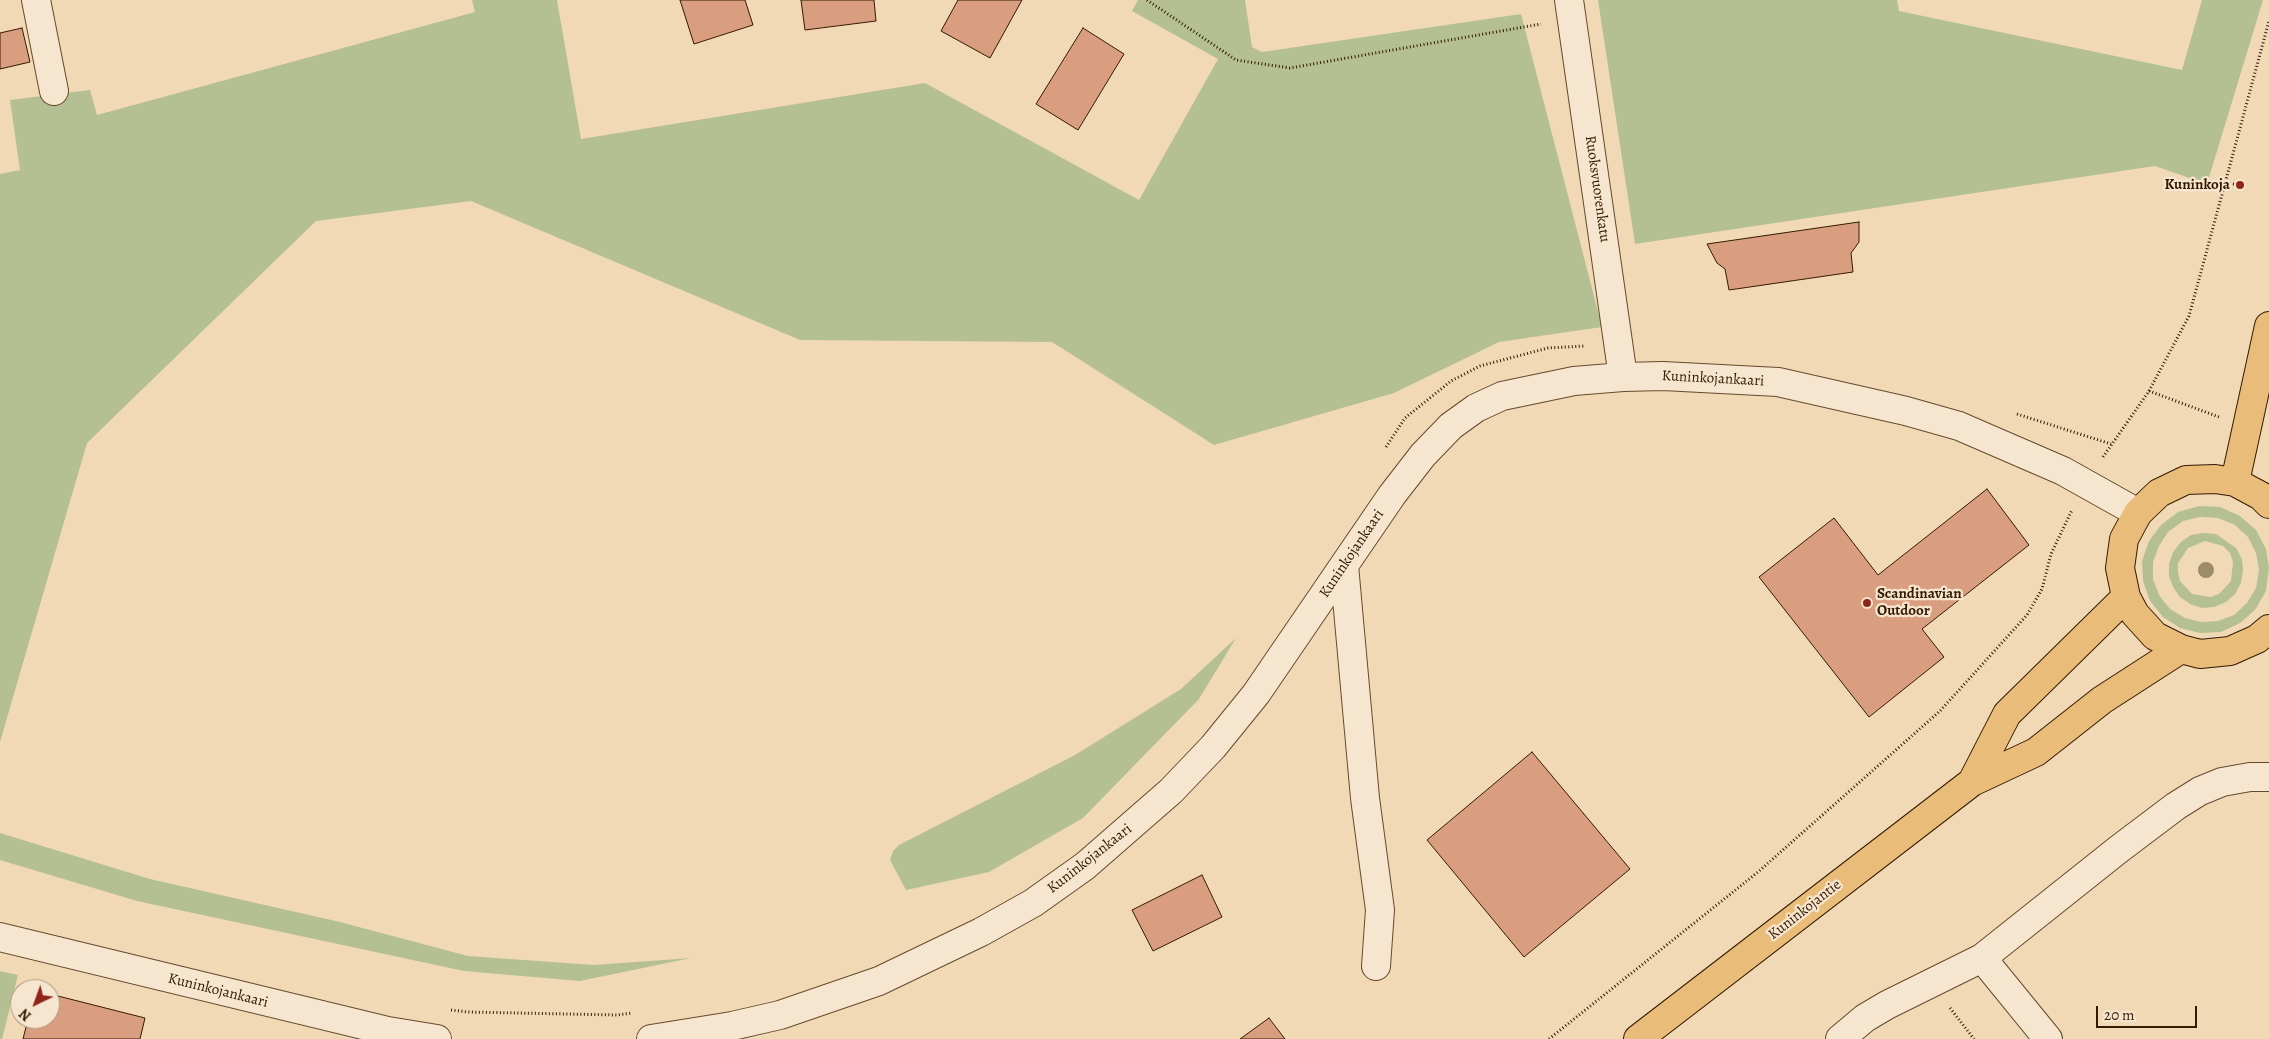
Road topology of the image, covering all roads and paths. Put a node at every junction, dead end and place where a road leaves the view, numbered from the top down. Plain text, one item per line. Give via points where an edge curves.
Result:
1 (36, 0) edge
2 (1147, 0) edge
3 (1571, 9) edge
4 (2269, 21) edge
5 (54, 91) dead end
6 (2226, 183) junction
7 (2240, 185) dead end
8 (2269, 326) edge
9 (1620, 347) junction
10 (1623, 377) junction
11 (2149, 391) junction
12 (2010, 412) dead end
13 (2246, 427) junction
14 (1384, 450) dead end
15 (2235, 482) junction
16 (2269, 504) edge
17 (2138, 513) junction
18 (2063, 526) dead end
19 (1344, 565) junction
20 (2126, 597) junction
21 (2265, 637) edge
22 (2181, 649) junction
23 (2269, 777) edge
24 (1972, 782) junction
25 (0, 937) edge
26 (1982, 958) junction
27 (1376, 966) dead end
28 (1949, 1007) dead end
29 (449, 1009) dead end
30 (637, 1012) dead end
31 (437, 1039) edge
32 (651, 1039) edge
33 (1549, 1039) edge
34 (1638, 1039) edge
35 (1840, 1039) edge
36 (1974, 1039) edge
37 (2048, 1039) edge

1 - 5 street
2 - 3 path via 1236,60 1290,68
3 - 9 street, Ruoksvuorenkatu
4 - 6 path
6 - 7 path
6 - 11 path via 2189,316
8 - 13 main road
9 - 10 street, Ruoksvuorenkatu
9 - 14 path via 1548,348 1480,366 1451,381 1405,418
10 - 17 street, Kuninkojankaari via 1778,382 1906,411 1959,426 2011,447 2063,471
10 - 19 street, Kuninkojankaari via 1574,380 1532,388 1502,396 1476,408 1451,426 1423,455
11 - 12 path via 2111,444
11 - 13 path
13 - 15 main road
15 - 16 main road
15 - 17 main road via 2216,478 2186,480 2159,493
17 - 20 main road via 2124,539 2120,568
18 - 33 path via 2051,554 2042,589 2027,615 1940,711 1758,872
19 - 27 street via 1365,798 1380,910
19 - 32 street, Kuninkojankaari via 1256,694 1213,748 1126,832 1033,903 932,957 878,981 780,1015
20 - 22 main road via 2135,614 2155,636
20 - 24 main road, Kuninkojantie via 2007,714
21 - 22 main road via 2230,651 2200,654
22 - 24 main road, Kuninkojantie via 2102,700 2036,752
23 - 26 street via 2222,782 2176,806
24 - 34 main road, Kuninkojantie
25 - 31 street, Kuninkojankaari via 378,1029
26 - 35 street via 1872,1014
26 - 37 street
28 - 36 path
29 - 30 path via 617,1015

